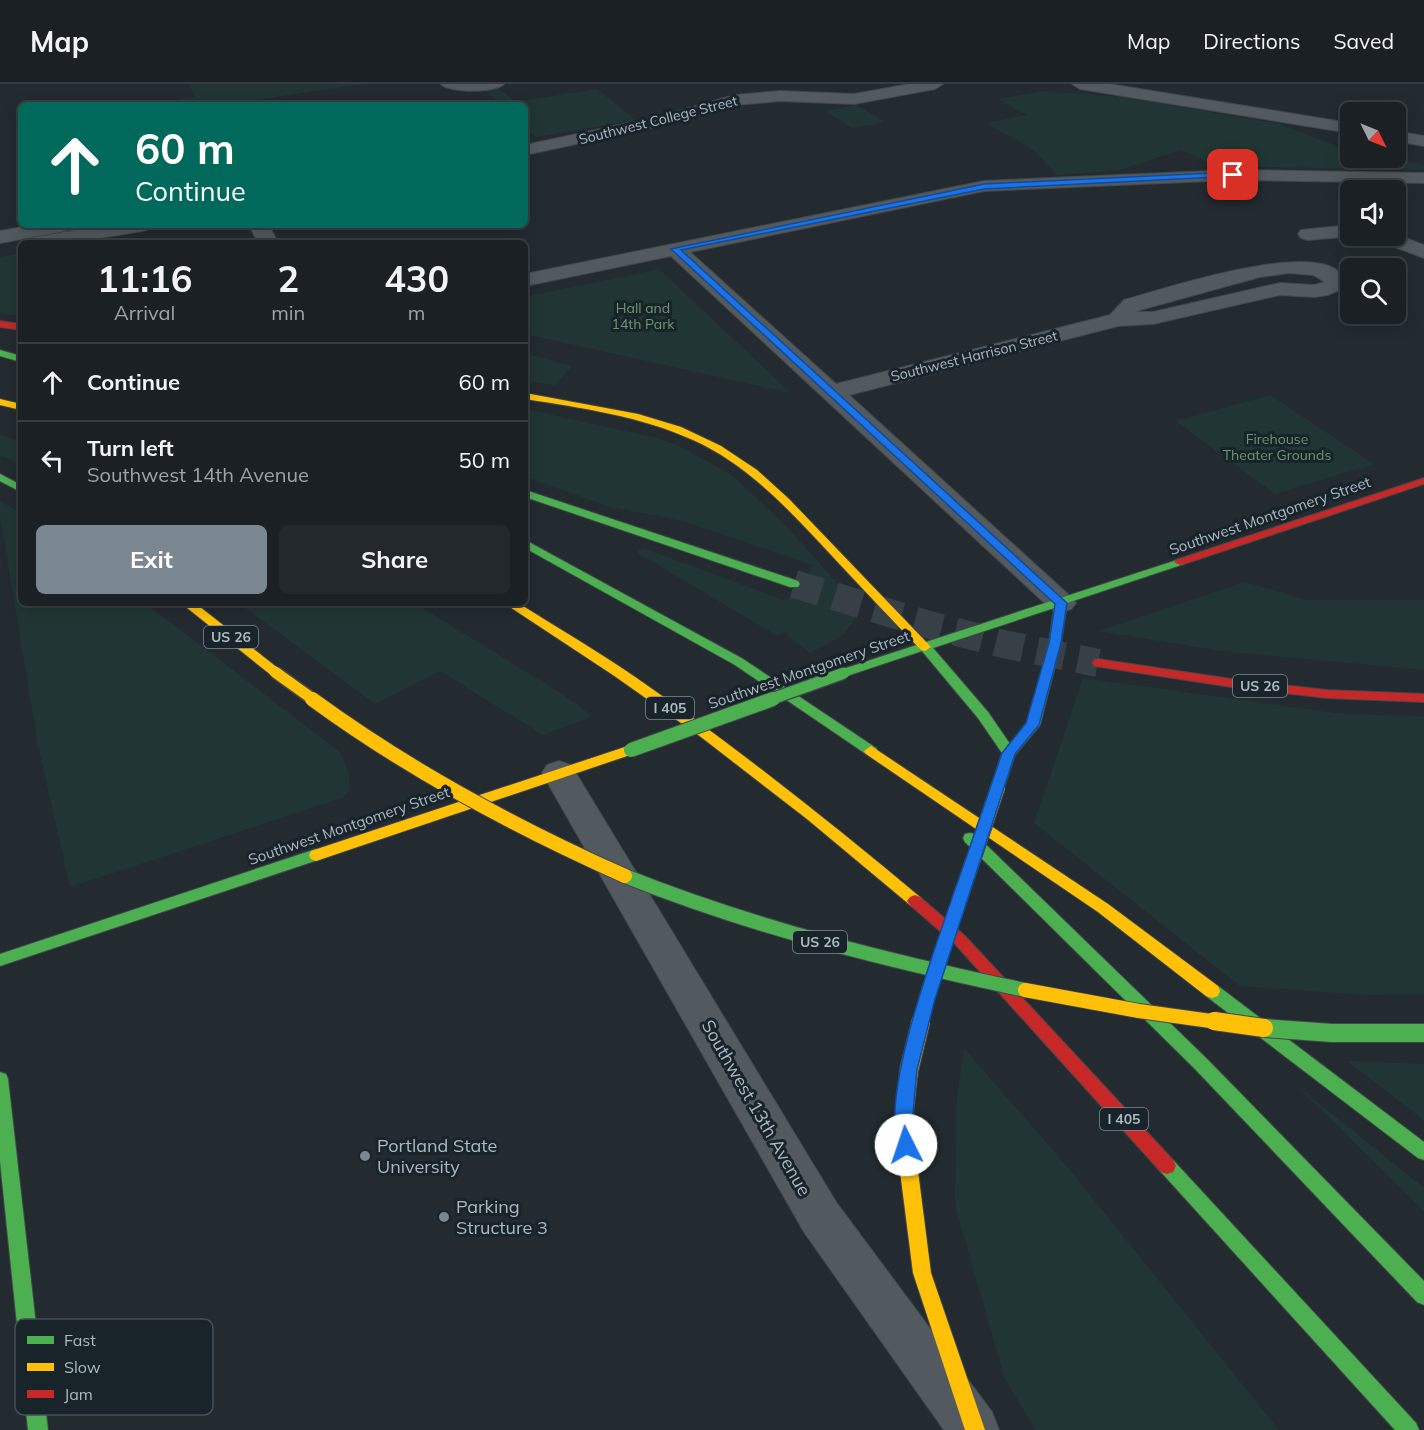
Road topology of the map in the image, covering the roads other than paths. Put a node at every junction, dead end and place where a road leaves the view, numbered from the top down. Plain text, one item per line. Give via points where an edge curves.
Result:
1 (449, 84) edge
2 (496, 84) edge
3 (935, 84) edge
4 (1080, 84) edge
5 (1340, 126) edge
6 (1406, 138) edge
7 (1424, 141) edge
8 (610, 145) dead end
9 (528, 149) edge
10 (528, 159) edge
11 (1424, 178) edge
12 (51, 228) edge
13 (124, 228) edge
14 (1340, 232) edge
15 (1308, 234) dead end
16 (0, 237) edge
17 (54, 240) edge
18 (1406, 244) edge
19 (18, 246) edge
20 (0, 249) edge
21 (675, 249) junction
22 (1424, 252) edge
23 (528, 279) edge
24 (1118, 320) junction
25 (0, 324) edge
26 (18, 327) edge
27 (0, 353) edge
28 (18, 357) edge
29 (830, 393) junction
30 (528, 396) edge
31 (0, 402) edge
32 (18, 406) edge
33 (0, 477) edge
34 (1424, 481) edge
35 (18, 487) edge
36 (528, 494) edge
37 (528, 545) edge
38 (794, 584) tunnel mouth
39 (1061, 603) junction
40 (191, 606) edge
41 (515, 606) edge
42 (925, 647) junction
43 (1098, 663) tunnel mouth
44 (1424, 698) edge
45 (1009, 753) junction
46 (559, 773) junction
47 (909, 778) junction
48 (0, 960) edge
49 (1424, 1033) edge
50 (0, 1079) edge
51 (1424, 1152) edge
52 (1424, 1295) edge
53 (26, 1319) edge
54 (36, 1415) edge
55 (38, 1430) edge
56 (974, 1430) edge
57 (1409, 1430) edge

1 - 2 street
3 - 9 street, Southwest College Street via 860,98 780,96 735,100 660,121
4 - 5 street
6 - 7 street
8 - 10 street
11 - 21 street via 1233,175 984,186
12 - 16 street
13 - 17 street
14 - 15 street
18 - 22 street
19 - 20 street
21 - 23 street
21 - 29 street
24 - 24 street, Southwest Harrison Street via 1152,318 1280,289 1328,289 1335,285 1335,280 1320,270 1305,268 1258,271 1132,305
24 - 29 street, Southwest Harrison Street
25 - 26 main road
27 - 28 main road
29 - 39 street
30 - 42 main road via 645,420 725,452 768,484
31 - 32 main road
33 - 35 main road
34 - 39 main road, Southwest Montgomery Street
36 - 38 main road
37 - 47 main road via 739,662
39 - 42 main road, Southwest Montgomery Street
39 - 45 main road via 1055,643 1033,725
40 - 49 main road, US 26, bridge via 312,701 397,759 480,807 588,861 709,910 836,947 1117,1009 1332,1033
41 - 57 main road, I 405 via 688,721 823,823 960,940
42 - 45 main road via 983,715
42 - 46 main road, Southwest Montgomery Street, bridge
43 - 44 main road, US 26 via 1238,684
45 - 56 main road, bridge via 926,999 909,1070 903,1124 922,1273
46 - 48 main road, Southwest Montgomery Street
46 - 56 street, Southwest 13th Avenue via 820,1217
47 - 51 main road via 1103,908
47 - 52 main road via 1247,1110
50 - 53 main road
54 - 55 main road

